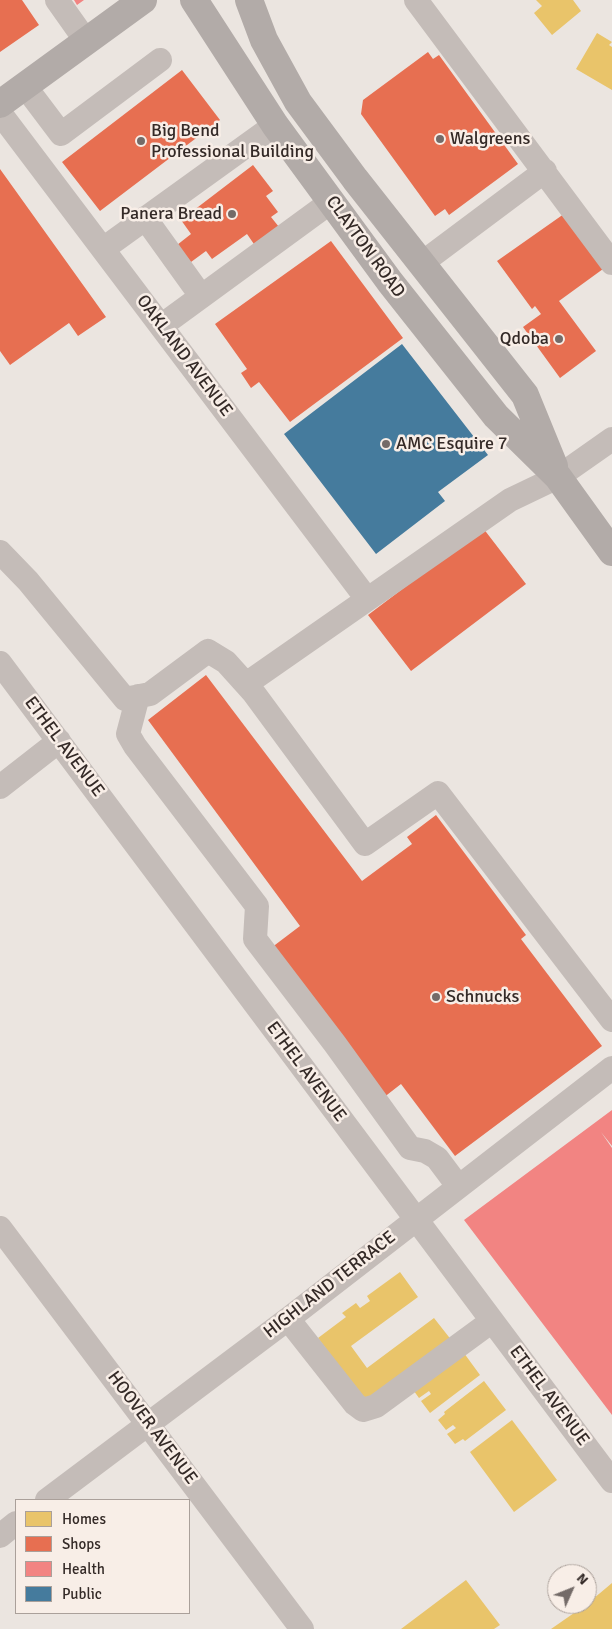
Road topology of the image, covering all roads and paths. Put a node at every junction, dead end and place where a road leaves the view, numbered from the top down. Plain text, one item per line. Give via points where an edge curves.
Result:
1 (143, 0) edge
2 (194, 0) edge
3 (249, 0) edge
4 (416, 0) edge
5 (59, 2) edge
6 (86, 41) junction
7 (160, 60) dead end
8 (24, 85) junction
9 (0, 104) edge
10 (0, 113) edge
11 (275, 125) junction
12 (544, 171) junction
13 (332, 201) junction
14 (145, 218) junction
15 (103, 249) junction
16 (422, 263) junction
17 (612, 264) edge
18 (201, 296) junction
19 (161, 326) junction
20 (612, 439) edge
21 (558, 477) junction
22 (0, 552) edge
23 (612, 552) edge
24 (368, 600) junction
25 (0, 663) edge
26 (246, 684) junction
27 (138, 696) junction
28 (59, 741) junction
29 (0, 787) edge
30 (612, 1020) edge
31 (612, 1068) edge
32 (458, 1186) junction
33 (415, 1218) junction
34 (0, 1228) edge
35 (288, 1319) junction
36 (492, 1321) junction
37 (149, 1424) junction
38 (612, 1481) edge
39 (48, 1499) edge
40 (15, 1524) edge
41 (0, 1536) edge
42 (302, 1629) edge

1 - 6 main road
2 - 11 main road, CLAYTON ROAD
3 - 16 main road, CLAYTON ROAD via 264,40 298,102
4 - 12 street
5 - 6 street
6 - 8 main road
7 - 8 street via 61,134
8 - 9 main road
10 - 15 street, OAKLAND AVENUE
11 - 13 main road, CLAYTON ROAD
11 - 14 street
12 - 16 street
12 - 17 street
13 - 18 street
13 - 21 main road, CLAYTON ROAD via 390,282 496,416
14 - 15 street
14 - 18 street
15 - 19 street, OAKLAND AVENUE
16 - 21 main road, CLAYTON ROAD via 525,395
18 - 19 street
19 - 24 street, OAKLAND AVENUE
20 - 21 street
21 - 23 main road, CLAYTON ROAD
21 - 24 street via 510,500
22 - 27 street via 28,581 125,699
24 - 26 street
25 - 28 street, ETHEL AVENUE
26 - 27 street via 226,662 208,651 150,694
26 - 30 street via 366,844 438,793
27 - 32 street via 128,734 257,906 255,939 410,1148 437,1158
28 - 29 street
28 - 33 street, ETHEL AVENUE
31 - 32 street, HIGHLAND TERRACE
32 - 33 street, HIGHLAND TERRACE
33 - 35 street, HIGHLAND TERRACE
33 - 36 street, ETHEL AVENUE
34 - 37 street, HOOVER AVENUE
35 - 36 street via 363,1410 376,1406
35 - 37 street, HIGHLAND TERRACE
36 - 38 street, ETHEL AVENUE
37 - 39 street, HIGHLAND TERRACE
37 - 42 street, HOOVER AVENUE
40 - 41 street

